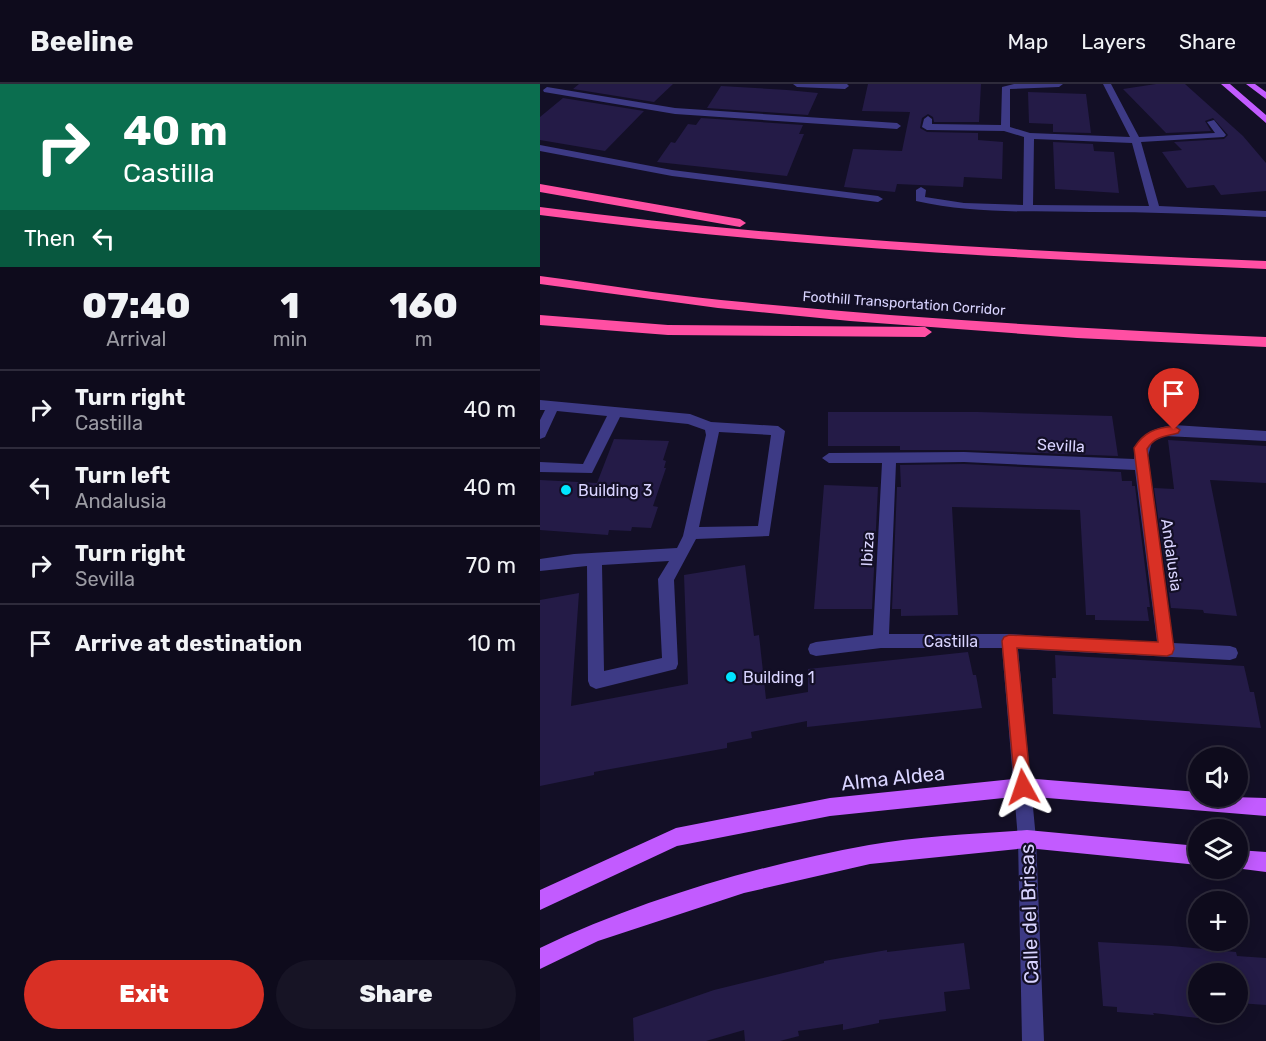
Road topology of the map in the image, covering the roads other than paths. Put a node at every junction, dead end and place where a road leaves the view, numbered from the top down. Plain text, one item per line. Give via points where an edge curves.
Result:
1 (555, 84) edge
2 (797, 84) edge
3 (1059, 84) edge
4 (1107, 84) edge
5 (1225, 84) edge
6 (1250, 84) edge
7 (844, 86) dead end
8 (543, 93) edge
9 (1266, 96) edge
10 (928, 119) dead end
11 (1266, 120) edge
12 (1211, 122) dead end
13 (897, 126) dead end
14 (1005, 128) junction
15 (1029, 136) junction
16 (1136, 140) junction
17 (540, 148) edge
18 (540, 188) edge
19 (921, 190) dead end
20 (878, 199) dead end
21 (1028, 208) junction
22 (1155, 209) junction
23 (540, 211) edge
24 (1266, 214) edge
25 (803, 240) junction
26 (1266, 265) edge
27 (540, 280) edge
28 (540, 320) edge
29 (1077, 333) junction
30 (1266, 342) edge
31 (546, 406) edge
32 (615, 412) junction
33 (710, 427) junction
34 (540, 434) edge
35 (1266, 436) edge
36 (830, 458) dead end
37 (890, 458) junction
38 (1141, 465) junction
39 (540, 467) edge
40 (690, 533) junction
41 (682, 554) junction
42 (594, 560) junction
43 (540, 565) edge
44 (881, 641) junction
45 (1009, 641) junction
46 (816, 649) dead end
47 (1167, 649) junction
48 (1230, 653) dead end
49 (1023, 787) junction
50 (1266, 807) edge
51 (1027, 839) junction
52 (1188, 855) edge
53 (1248, 861) edge
54 (1266, 862) edge
55 (540, 900) edge
56 (540, 959) edge
57 (1033, 1041) edge

1 - 8 street
2 - 7 street
3 - 14 street via 1006,87
4 - 16 street
5 - 11 main road
6 - 9 main road
8 - 13 street via 675,111
10 - 14 street via 927,127
12 - 16 street via 1221,135
14 - 15 street
15 - 16 street
15 - 21 street
16 - 22 street
17 - 20 street via 672,173
18 - 25 highway via 748,225
19 - 21 street via 920,199 964,206
21 - 22 street
22 - 24 street
23 - 25 highway
25 - 26 highway
27 - 29 highway, Foothill Transportation Corridor via 718,304
28 - 29 highway via 668,330
29 - 30 highway, Foothill Transportation Corridor
31 - 32 street
31 - 34 street
32 - 33 street via 690,419
32 - 39 street via 587,469
33 - 40 street via 713,435
33 - 40 street via 778,431 764,532
35 - 38 street via 1158,432 1140,448
36 - 37 street, Sevilla
37 - 38 street, Sevilla via 964,457
37 - 44 street, Ibiza
38 - 47 street, Andalusia
40 - 41 street
41 - 42 street
41 - 42 street via 666,579 670,664 596,681
42 - 43 street
44 - 45 street, Castilla
44 - 46 street, Castilla
45 - 47 street, Castilla
45 - 49 street, Calle del Brisas
47 - 48 street, Castilla
49 - 50 main road, Alma Aldea
49 - 51 street, Calle del Brisas
49 - 55 main road, Alma Aldea via 830,807 676,837
51 - 52 main road
51 - 56 main road via 870,854 744,883 595,932
51 - 57 street, Calle del Brisas
53 - 54 main road

